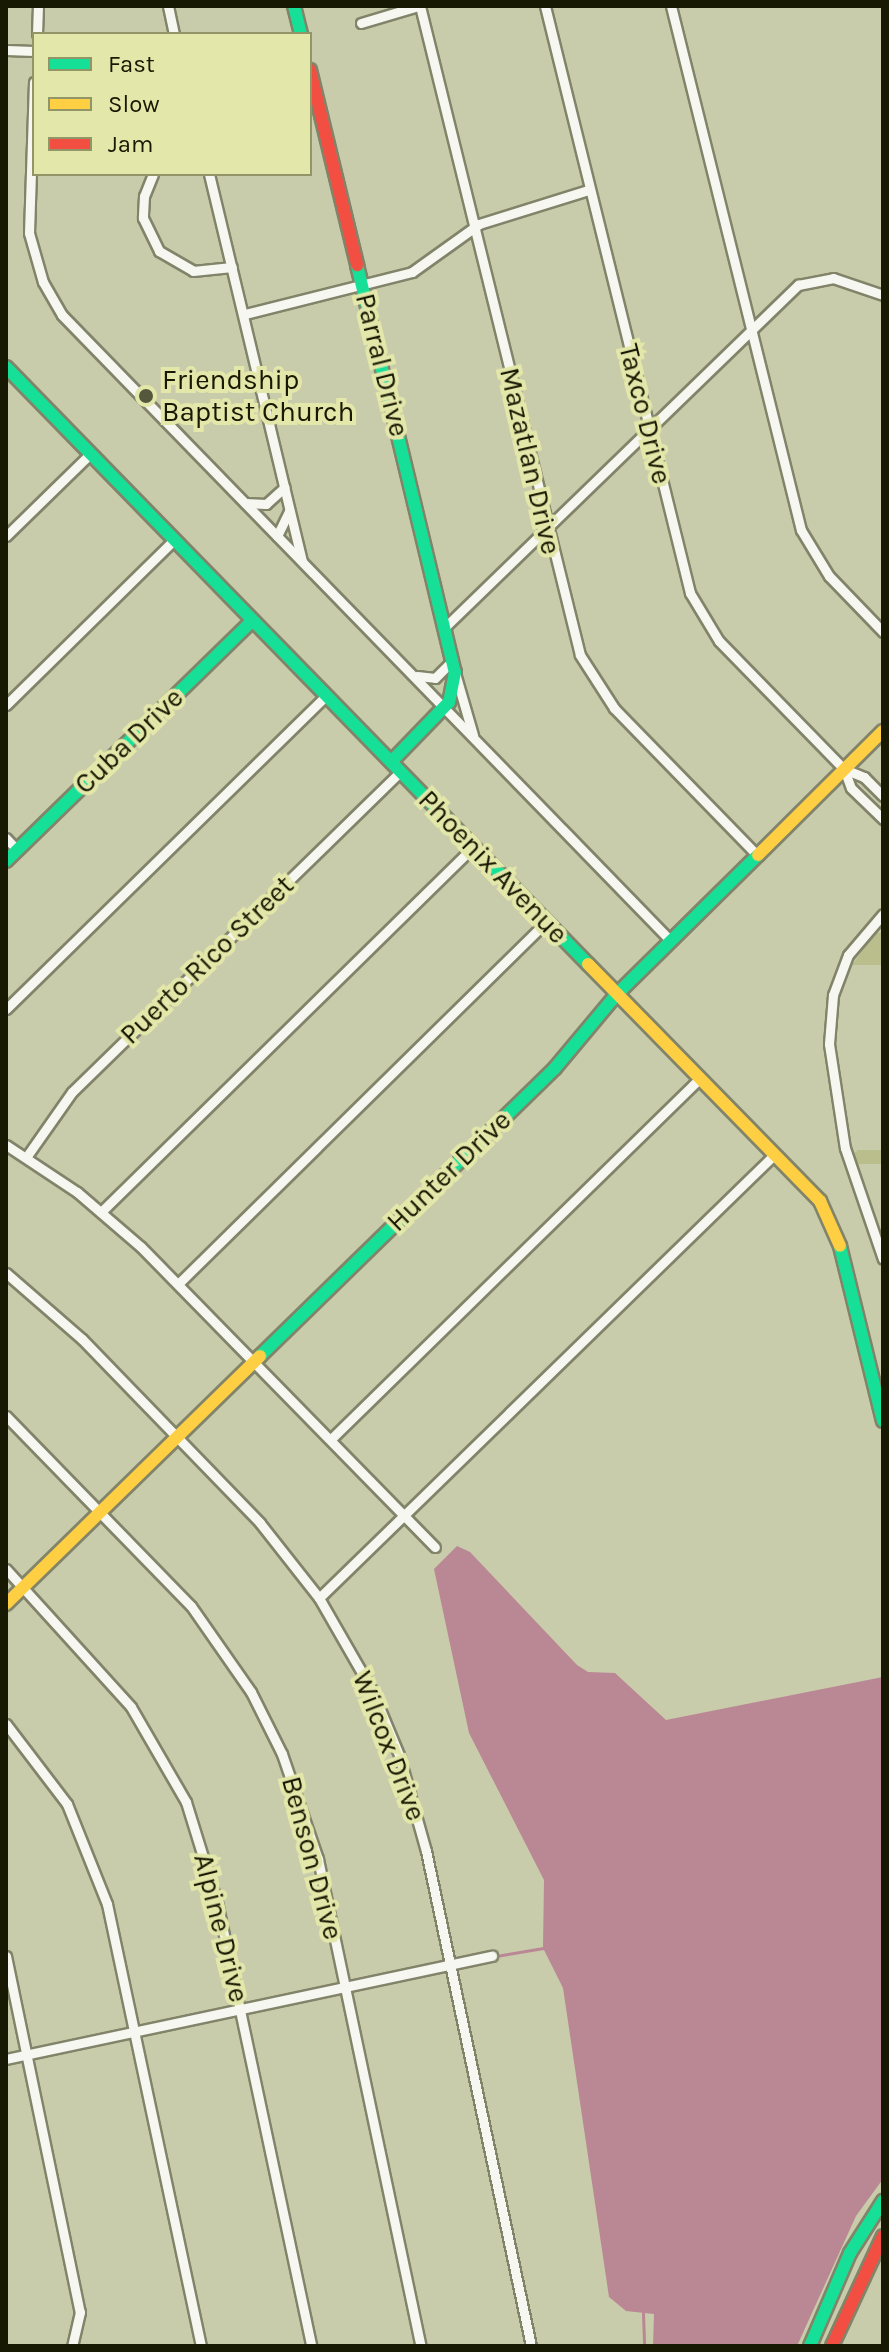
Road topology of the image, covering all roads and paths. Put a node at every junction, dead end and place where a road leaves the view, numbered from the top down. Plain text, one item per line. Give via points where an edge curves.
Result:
1 (38, 6) edge
2 (168, 6) edge
3 (294, 6) edge
4 (419, 6) edge
5 (545, 6) edge
6 (671, 6) edge
7 (361, 23) dead end
8 (37, 32) edge
9 (174, 32) edge
10 (300, 32) edge
11 (6, 50) edge
12 (32, 51) edge
13 (312, 78) edge
14 (32, 127) edge
15 (152, 176) edge
16 (209, 176) edge
17 (588, 190) junction
18 (472, 228) junction
19 (232, 267) junction
20 (362, 284) junction
21 (883, 295) edge
22 (245, 314) junction
23 (753, 327) junction
24 (6, 368) edge
25 (647, 430) junction
26 (90, 454) junction
27 (285, 487) junction
28 (243, 502) junction
29 (290, 504) junction
30 (547, 529) junction
31 (6, 536) edge
32 (277, 536) junction
33 (174, 540) junction
34 (303, 564) junction
35 (252, 621) junction
36 (445, 627) junction
37 (883, 632) edge
38 (454, 666) junction
39 (410, 673) junction
40 (325, 697) junction
41 (6, 705) edge
42 (445, 707) junction
43 (883, 731) edge
44 (474, 739) junction
45 (395, 767) junction
46 (844, 769) junction
47 (883, 796) edge
48 (883, 819) edge
49 (6, 838) edge
50 (473, 847) junction
51 (17, 850) junction
52 (757, 855) junction
53 (6, 861) edge
54 (882, 917) edge
55 (546, 922) junction
56 (670, 940) junction
57 (616, 995) junction
58 (6, 1009) edge
59 (700, 1078) junction
60 (6, 1145) edge
61 (775, 1154) junction
62 (27, 1156) junction
63 (102, 1211) junction
64 (883, 1259) edge
65 (6, 1273) edge
66 (179, 1283) junction
67 (254, 1362) junction
68 (6, 1416) edge
69 (883, 1421) edge
70 (177, 1437) junction
71 (331, 1439) junction
72 (100, 1512) junction
73 (404, 1514) junction
74 (435, 1547) dead end
75 (6, 1569) edge
76 (24, 1587) junction
77 (319, 1598) junction
78 (6, 1604) edge
79 (6, 1724) edge
80 (6, 1956) edge
81 (492, 1956) dead end
82 (451, 1965) junction
83 (345, 1988) junction
84 (241, 2010) junction
85 (134, 2032) junction
86 (28, 2054) junction
87 (6, 2059) edge
88 (883, 2201) edge
89 (883, 2236) edge
90 (72, 2346) edge
91 (201, 2346) edge
92 (311, 2346) edge
93 (421, 2346) edge
94 (531, 2346) edge
95 (810, 2346) edge
96 (832, 2346) edge

1 - 8 street
2 - 9 street
3 - 10 street
4 - 7 street
4 - 18 street, Mazatlan Drive
5 - 17 street, Taxco Drive
6 - 23 street
11 - 12 street
13 - 20 street, Parral Drive
14 - 28 street via 28,216 43,282 73,328
15 - 19 street via 143,218 159,251 193,271
16 - 19 street
17 - 18 street via 526,205
17 - 25 street, Taxco Drive
18 - 20 street via 412,272
18 - 30 street, Mazatlan Drive
19 - 22 street
20 - 22 street
20 - 36 street, Parral Drive
21 - 23 street via 833,278 813,278 793,288
22 - 27 street
23 - 25 street
23 - 37 street via 754,351 801,530 829,576
24 - 26 street, Phoenix Avenue
25 - 30 street
25 - 46 street, Taxco Drive via 698,610 719,641
26 - 31 street
26 - 33 street, Phoenix Avenue
27 - 28 street via 266,504
27 - 29 street
28 - 32 street
29 - 32 street
29 - 34 street
30 - 36 street
30 - 52 street, Mazatlan Drive via 574,639 590,676
32 - 34 street
33 - 35 street, Phoenix Avenue
33 - 41 street
34 - 39 street
35 - 40 street, Phoenix Avenue
35 - 51 street, Cuba Drive
36 - 38 street, Parral Drive
38 - 39 street via 435,678
38 - 42 street, Parral Drive
38 - 44 street, Parral Drive
39 - 42 street
40 - 45 street, Phoenix Avenue
40 - 58 street
42 - 44 street
42 - 45 street, Puerto Rico Street
43 - 46 street, Hunter Drive
44 - 56 street
45 - 50 street, Phoenix Avenue
45 - 62 street, Puerto Rico Street via 72,1092
46 - 47 street via 864,777
46 - 48 street via 851,788
46 - 52 street, Hunter Drive
49 - 51 street
50 - 55 street, Phoenix Avenue
50 - 63 street
51 - 53 street, Cuba Drive
52 - 56 street, Hunter Drive
54 - 64 street via 848,955 833,995 829,1044 845,1148
55 - 57 street, Phoenix Avenue
55 - 66 street
56 - 57 street, Hunter Drive
57 - 59 street, Phoenix Avenue
57 - 67 street, Hunter Drive via 555,1068
59 - 61 street, Phoenix Avenue
59 - 71 street
60 - 62 street
61 - 69 street, Phoenix Avenue via 820,1201 835,1226
61 - 73 street
62 - 63 street
63 - 66 street
65 - 70 street, Wilcox Drive via 64,1322
66 - 67 street
67 - 70 street, Hunter Drive
67 - 71 street
68 - 72 street, Benson Drive
70 - 72 street, Hunter Drive
70 - 77 street, Wilcox Drive via 260,1523
71 - 73 street
72 - 76 street, Hunter Drive
72 - 83 street, Benson Drive via 191,1606 265,1718 308,1825
73 - 74 street
73 - 77 street
75 - 76 street, Alpine Drive
76 - 78 street, Hunter Drive
76 - 84 street, Alpine Drive via 109,1678 147,1729 174,1778 207,1863
77 - 82 street, Wilcox Drive via 359,1664 399,1755
79 - 85 street via 53,1782 87,1846 107,1904
80 - 86 street
81 - 82 street
82 - 83 street
82 - 94 street, Wilcox Drive
83 - 84 street
83 - 93 street, Benson Drive
84 - 85 street
84 - 92 street, Alpine Drive
85 - 86 street
85 - 91 street
86 - 87 street
86 - 90 street via 80,2312
88 - 95 street via 850,2253
89 - 96 street

